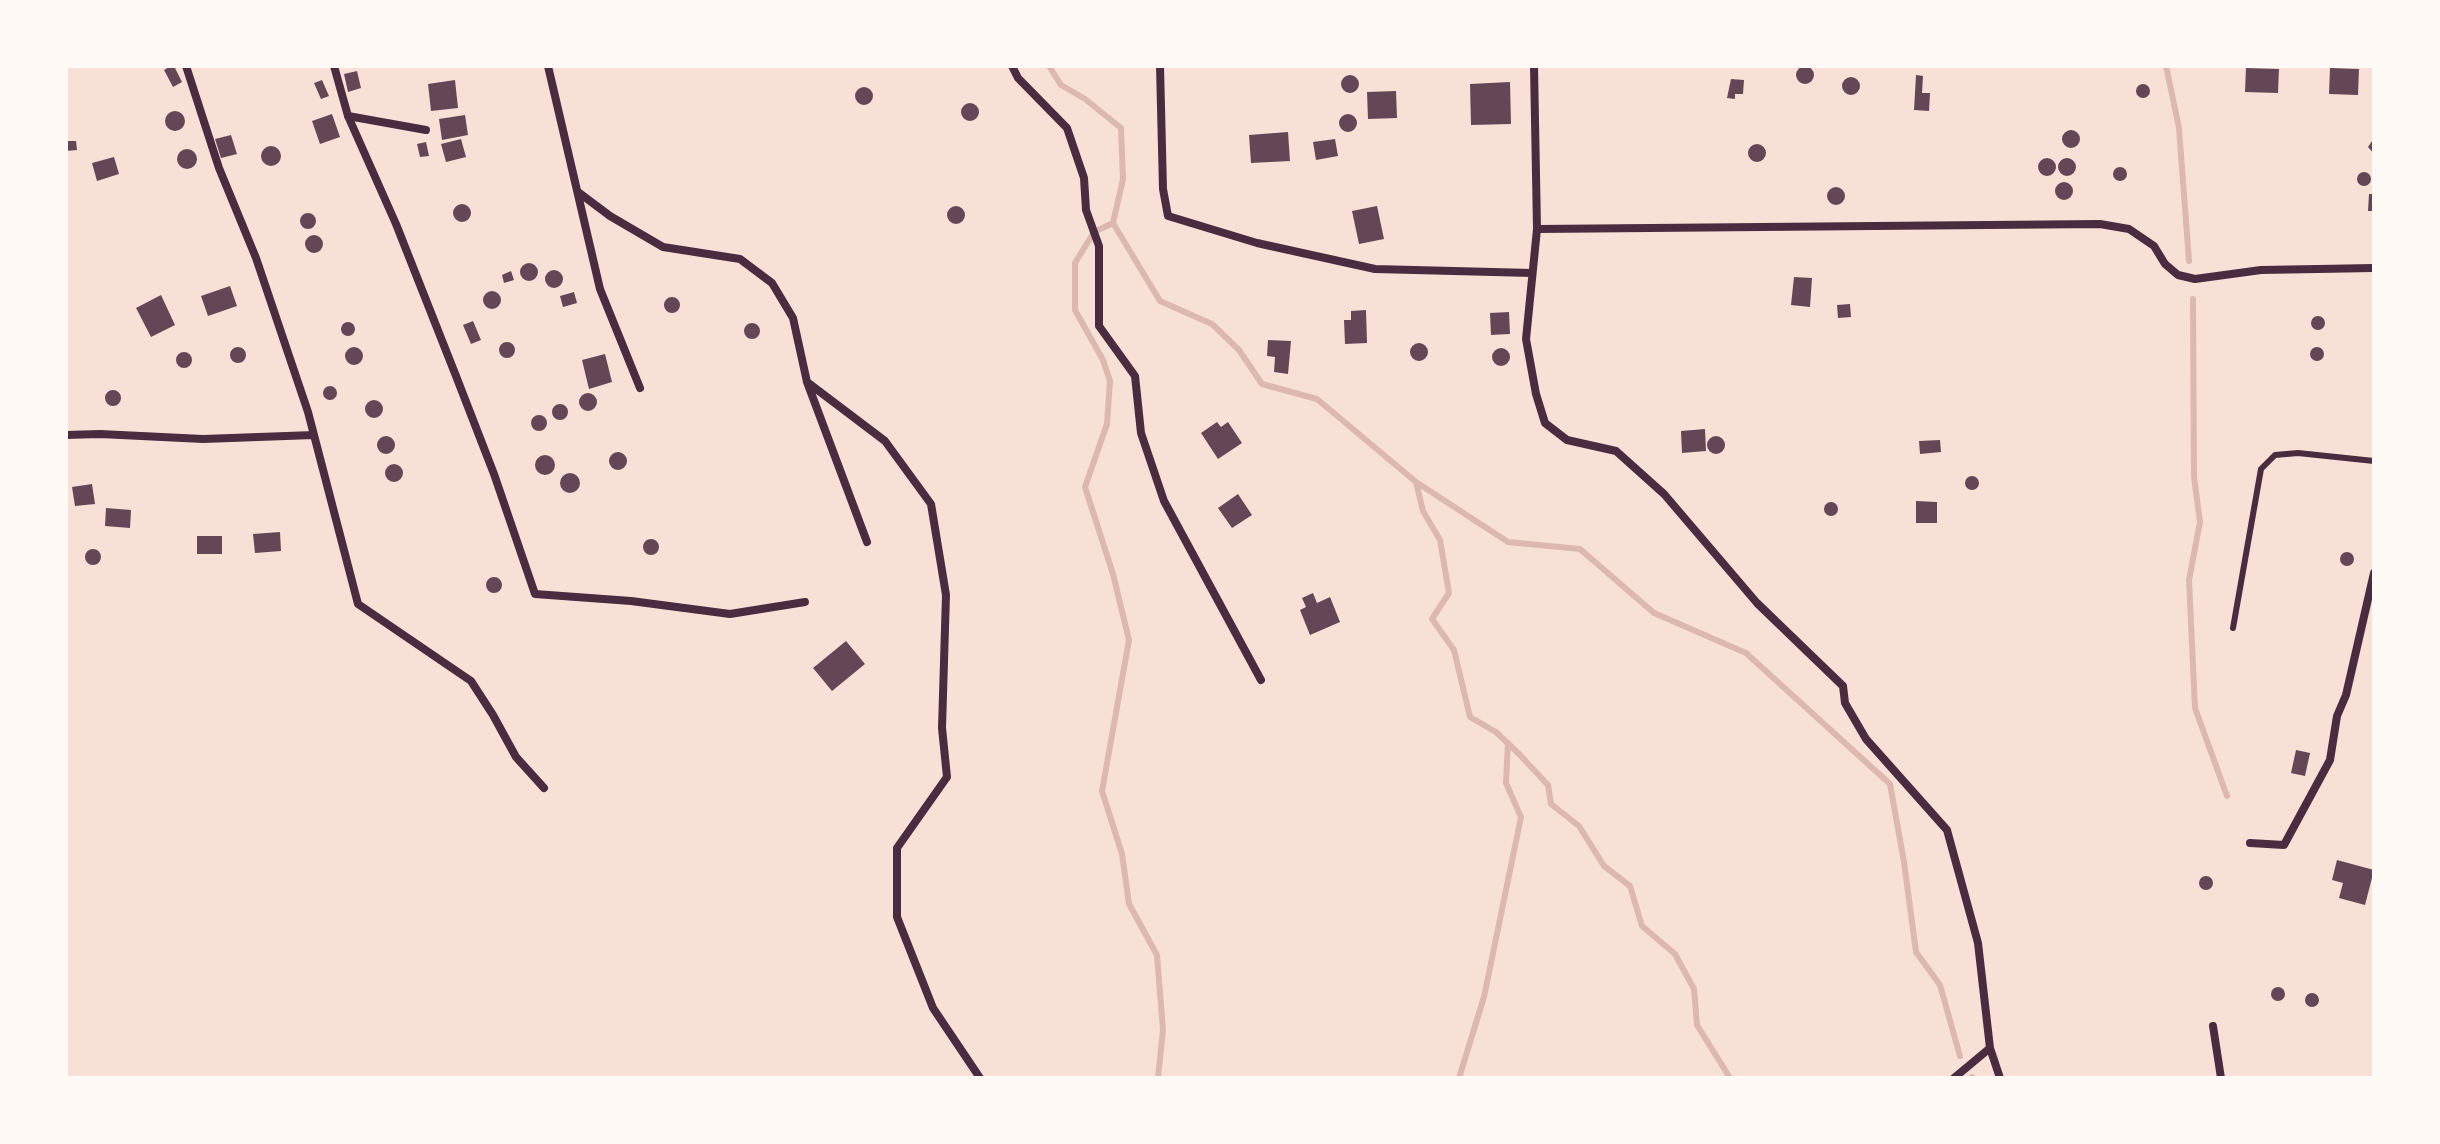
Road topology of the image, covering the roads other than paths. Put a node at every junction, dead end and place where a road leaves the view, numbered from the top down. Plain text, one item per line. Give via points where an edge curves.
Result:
1 (186, 66) edge
2 (334, 66) edge
3 (548, 66) edge
4 (1012, 66) edge
5 (1160, 66) edge
6 (1534, 66) edge
7 (348, 116) junction
8 (426, 130) dead end
9 (578, 192) junction
10 (1537, 229) junction
11 (2374, 268) edge
12 (1532, 273) junction
13 (807, 382) junction
14 (640, 388) dead end
15 (66, 435) edge
16 (314, 435) junction
17 (2374, 461) edge
18 (867, 542) dead end
19 (2374, 573) edge
20 (805, 602) dead end
21 (2233, 628) dead end
22 (1261, 680) dead end
23 (544, 788) dead end
24 (2250, 843) dead end
25 (2213, 1026) dead end
26 (1990, 1048) junction
27 (980, 1078) edge
28 (1954, 1078) edge
29 (2000, 1078) edge
30 (2221, 1078) edge

1 - 16 street
2 - 7 street
3 - 9 street
4 - 22 street via 1067,128 1099,246 1099,326 1135,376 1141,433 1164,501
5 - 12 street via 1168,216 1257,243 1375,269
6 - 10 street
7 - 8 street
7 - 20 street via 462,390 535,594 730,614
9 - 13 street via 663,247 740,259 772,283 793,318
9 - 14 street via 600,289
10 - 11 street via 2100,224 2129,229 2154,246 2178,275 2195,279 2261,270
10 - 12 street
12 - 26 street via 1526,339 1545,423 1567,440 1616,451 1664,494 1757,603 1843,686 1845,703 1866,739 1947,830 1978,943
13 - 18 street
13 - 27 street via 885,441 931,504 946,595 942,728 947,777 897,848 897,917 933,1008
15 - 16 street
16 - 23 street via 358,604 471,681 516,757
17 - 21 lane via 2286,454 2275,455 2261,469
19 - 24 street via 2330,760 2284,845
25 - 30 street
26 - 28 street
26 - 29 street

